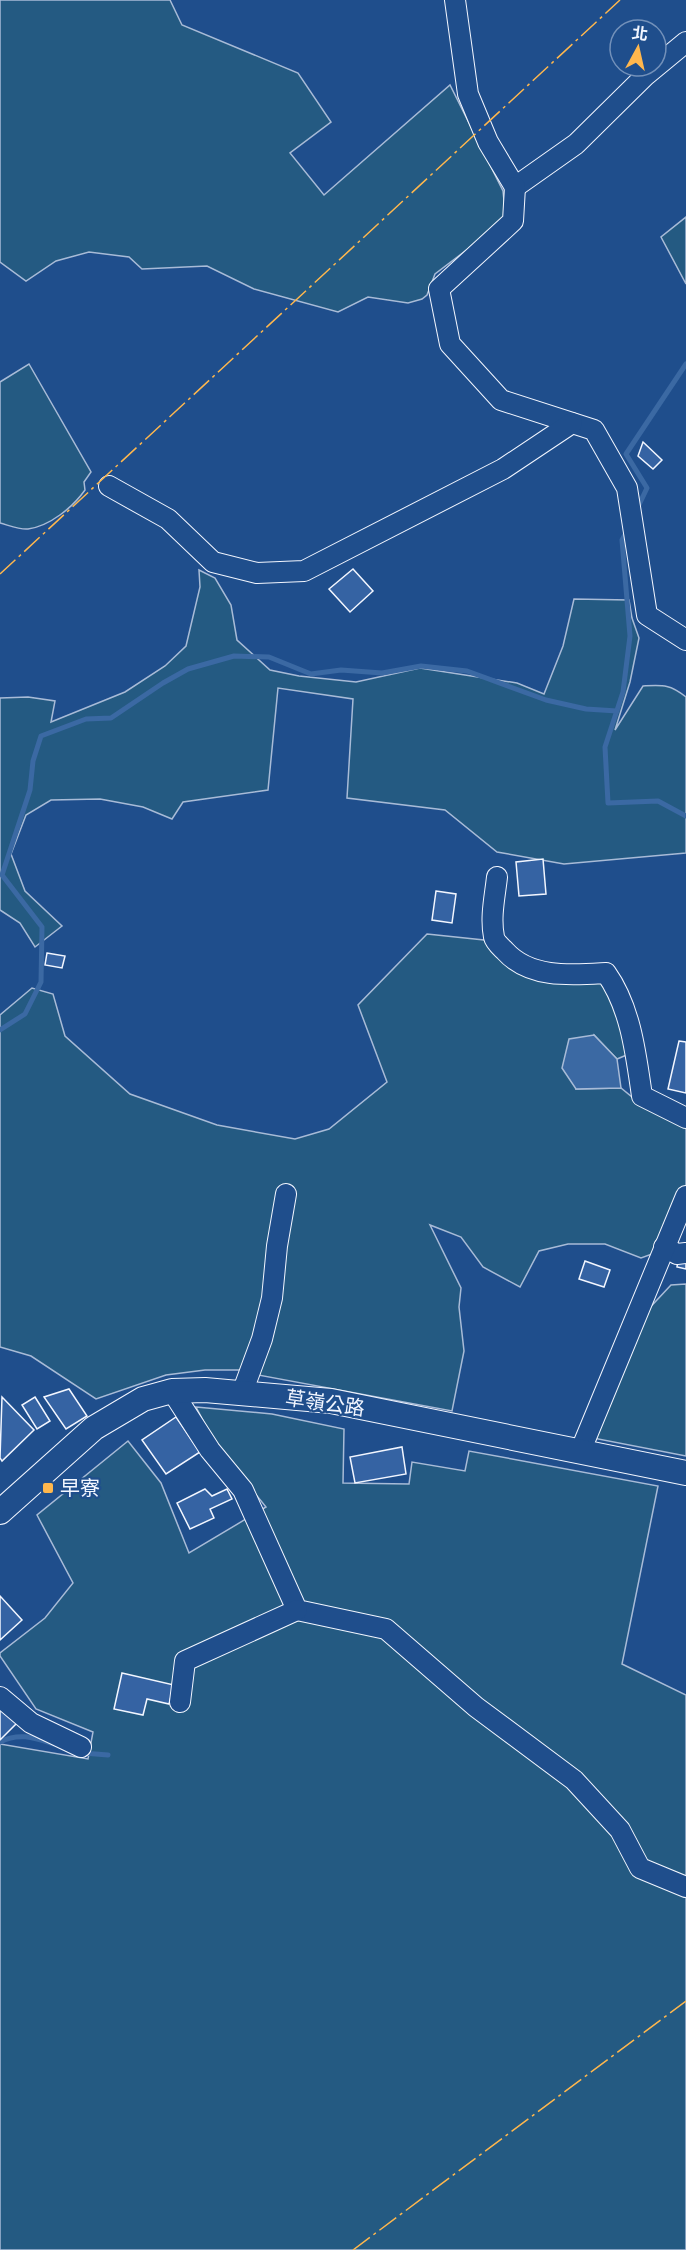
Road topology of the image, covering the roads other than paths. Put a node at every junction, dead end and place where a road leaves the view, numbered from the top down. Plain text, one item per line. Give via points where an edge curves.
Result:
1 (455, 0) edge
2 (686, 42) edge
3 (515, 187) junction
4 (573, 423) junction
5 (109, 486) dead end
6 (686, 640) edge
7 (497, 877) dead end
8 (686, 1118) edge
9 (286, 1194) dead end
10 (686, 1196) edge
11 (664, 1247) junction
12 (686, 1253) edge
13 (172, 1391) junction
14 (242, 1393) junction
15 (580, 1452) junction
16 (686, 1473) edge
17 (0, 1512) edge
18 (297, 1610) junction
19 (0, 1697) edge
20 (180, 1702) dead end
21 (81, 1747) dead end
22 (686, 1887) edge

1 - 3 street via 468,94 488,142
2 - 3 street via 576,144
3 - 4 street via 513,221 439,289 450,344 501,400
4 - 5 street via 503,469 304,571 257,573 213,562 168,519
4 - 6 street via 594,430 627,488 647,615
7 - 8 street via 492,917 494,940 530,970 606,973 615,986 627,1022 642,1096
9 - 14 street via 272,1298
10 - 11 street
11 - 12 street via 677,1254
11 - 15 street
13 - 14 main road, 草嶺公路
13 - 17 main road, 草嶺公路 via 143,1399 94,1428
13 - 18 street via 210,1450 243,1490
14 - 15 main road, 草嶺公路 via 331,1401
15 - 16 main road, 草嶺公路
18 - 20 street via 185,1661
18 - 22 street via 386,1629 476,1707 574,1780 620,1830 640,1868
19 - 21 street via 31,1723

